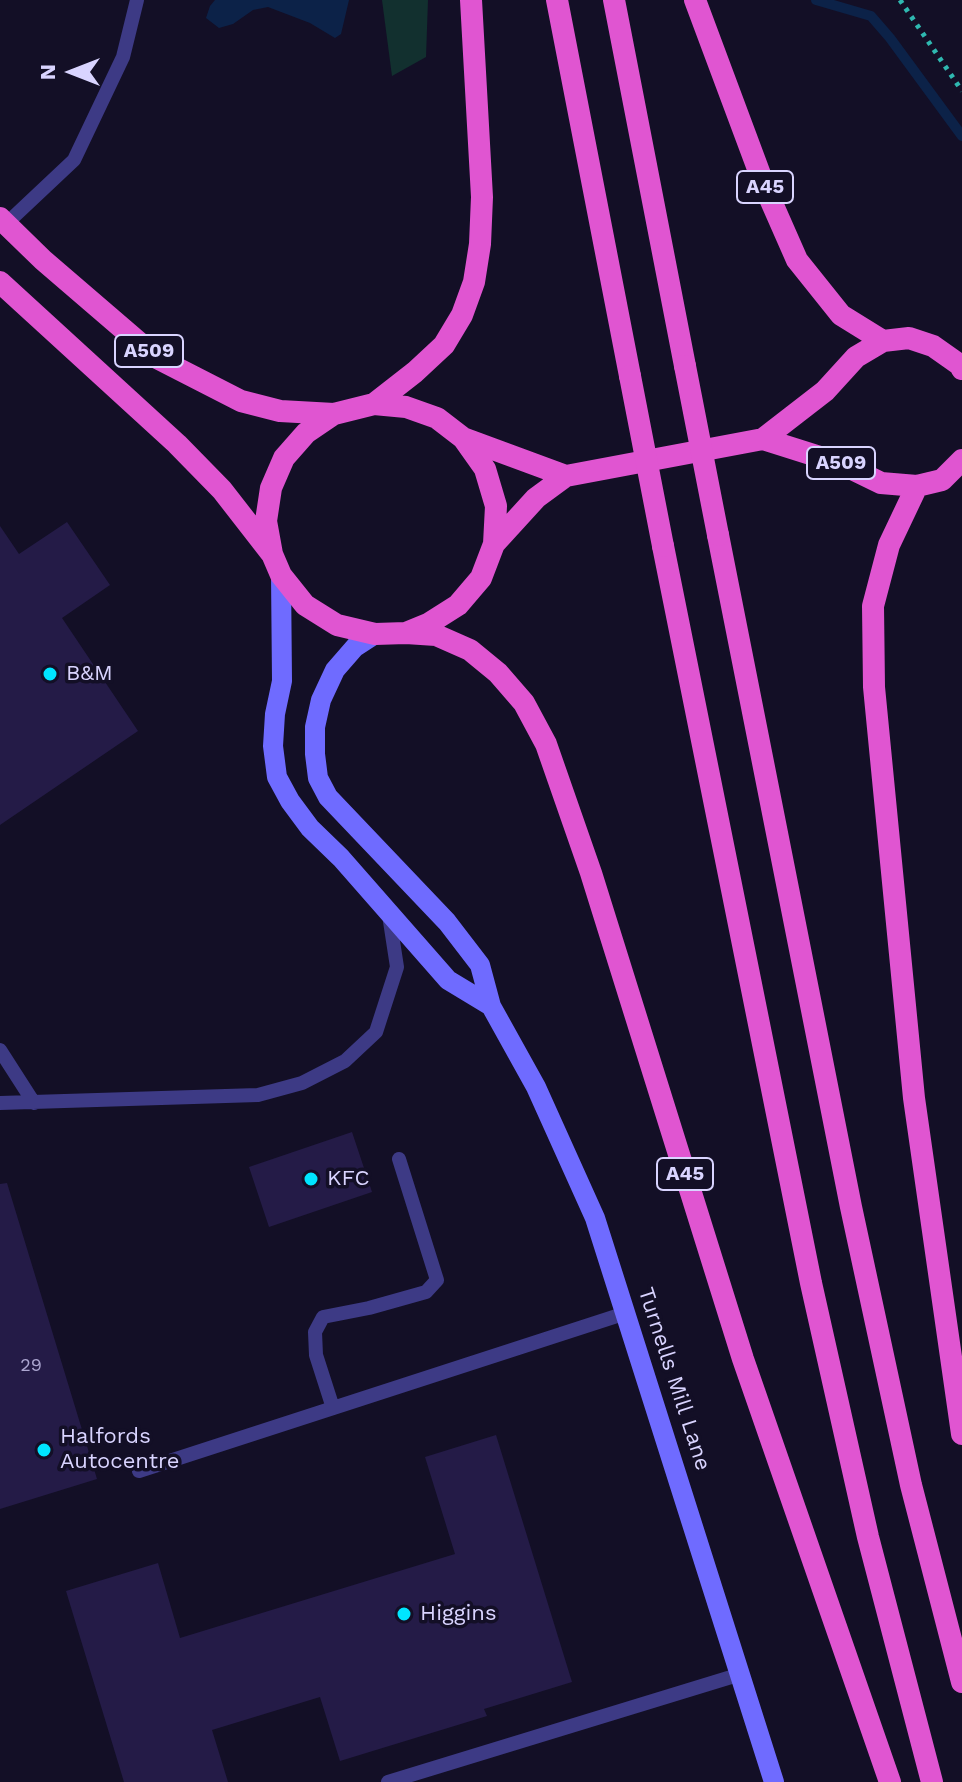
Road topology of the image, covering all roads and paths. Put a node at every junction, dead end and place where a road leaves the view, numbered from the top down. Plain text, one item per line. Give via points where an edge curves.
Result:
1 (137, 0) edge
2 (471, 0) edge
3 (557, 0) edge
4 (614, 0) edge
5 (695, 0) edge
6 (900, 0) edge
7 (962, 91) edge
8 (3, 221) edge
9 (0, 282) edge
10 (883, 341) junction
11 (962, 369) edge
12 (374, 404) junction
13 (334, 414) junction
14 (463, 438) junction
15 (763, 439) junction
16 (962, 460) edge
17 (566, 476) junction
18 (917, 486) junction
19 (494, 544) junction
20 (272, 554) junction
21 (281, 575) junction
22 (406, 633) junction
23 (375, 634) junction
24 (389, 914) junction
25 (491, 1006) junction
26 (0, 1050) edge
27 (0, 1103) edge
28 (34, 1103) junction
29 (399, 1159) dead end
30 (626, 1313) junction
31 (333, 1408) junction
32 (962, 1434) edge
33 (139, 1471) dead end
34 (741, 1674) junction
35 (962, 1682) edge
36 (388, 1782) edge
37 (774, 1782) edge
38 (890, 1782) edge
39 (932, 1782) edge

1 - 8 lane via 123,57 74,160
2 - 12 highway via 482,197 474,282 444,345
3 - 39 highway, bridge via 814,1298 868,1537
4 - 35 highway, bridge via 854,1222 911,1485
5 - 10 highway, A45 via 797,260 841,315
6 - 7 path
8 - 13 highway, A509 via 157,358 241,401 280,411
9 - 20 highway, A509 via 177,444
10 - 11 highway via 909,338 933,346
10 - 15 highway, A509 via 856,357 825,391
12 - 13 highway
12 - 14 highway via 406,407 437,418
13 - 20 highway via 306,433 284,458 271,488 266,521
14 - 17 highway
14 - 19 highway via 485,469 496,506
15 - 17 highway, A509
15 - 18 highway, A509 via 842,464 881,483
16 - 18 highway via 942,480
17 - 19 highway, A509 via 536,498
18 - 32 highway via 889,545 873,606 874,687 914,1098
19 - 22 highway via 481,578 458,605
20 - 21 highway
21 - 23 highway via 305,605 337,625
21 - 24 main road, Turnells Mill Lane via 282,681 273,746 277,777 310,828
22 - 23 highway
22 - 38 highway, A45 via 436,635 470,650 524,703 546,744 743,1359
23 - 25 main road, Turnells Mill Lane via 335,670 321,700 315,727 318,778 336,806 400,869 480,965
24 - 25 main road, Turnells Mill Lane via 448,980
24 - 28 lane via 397,967 376,1032 345,1061 302,1083 258,1095
25 - 30 main road, Turnells Mill Lane via 536,1087 590,1205
26 - 28 lane
27 - 28 lane
29 - 31 lane via 437,1280 426,1292 323,1317 315,1332 316,1355
30 - 31 lane
30 - 34 main road, Turnells Mill Lane
31 - 33 lane
34 - 36 lane
34 - 37 main road, Turnells Mill Lane

